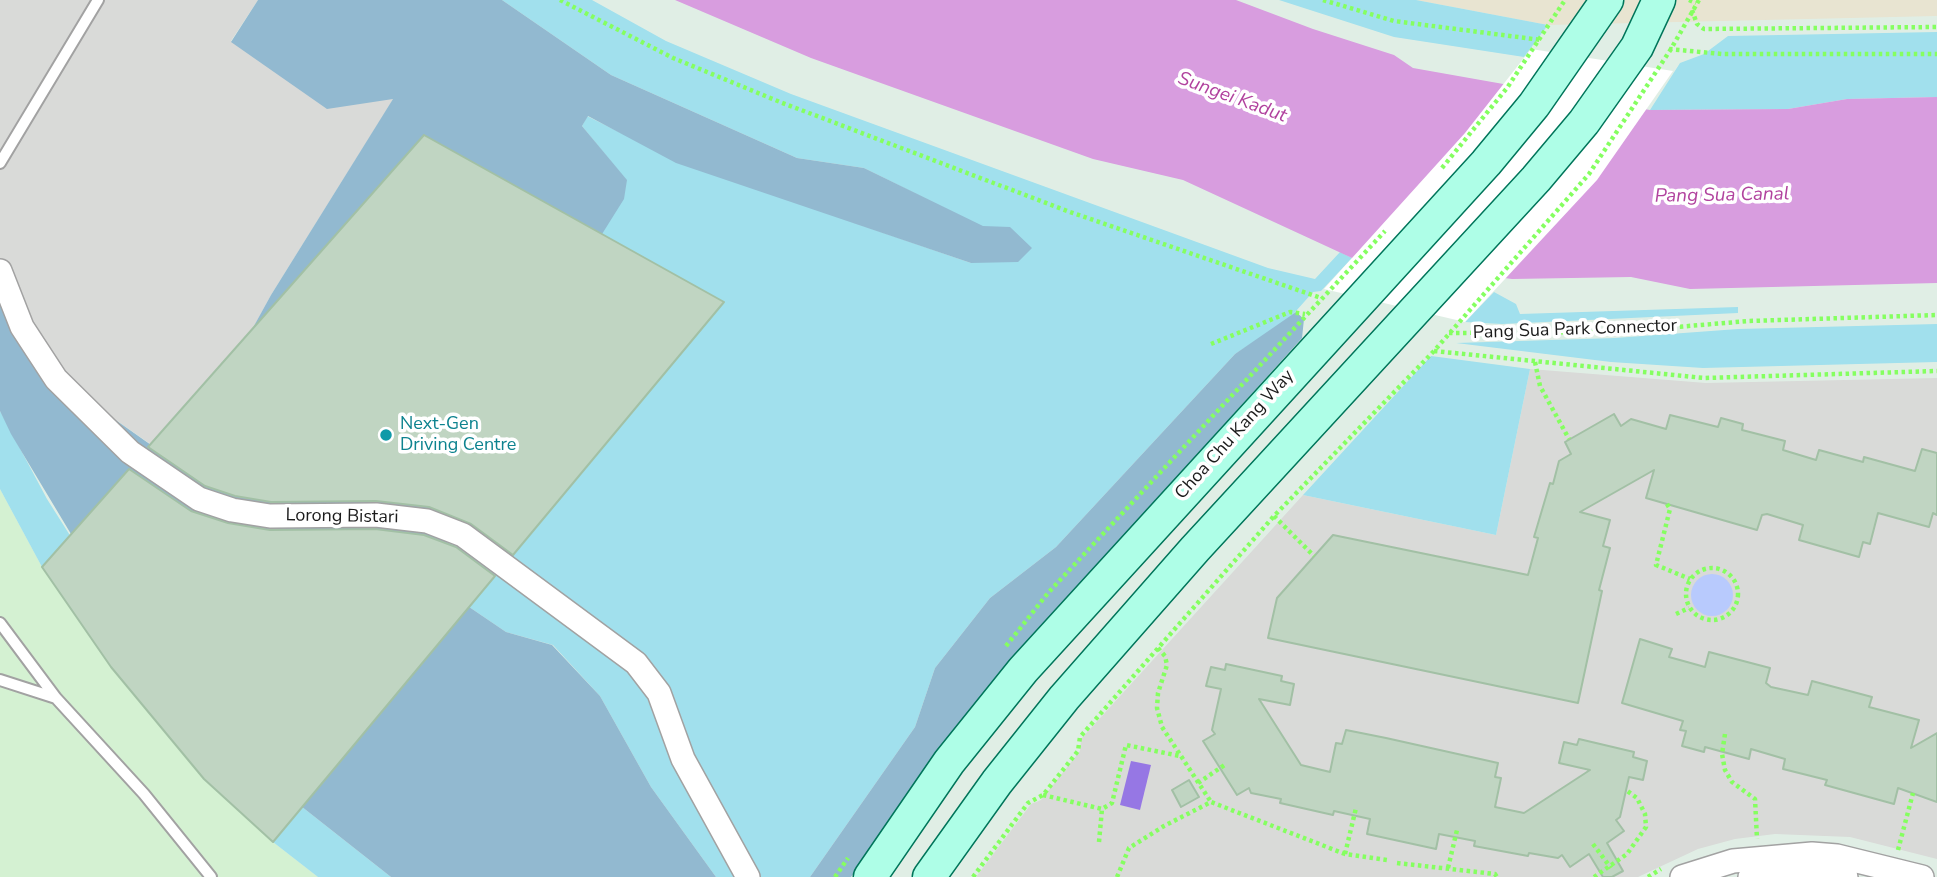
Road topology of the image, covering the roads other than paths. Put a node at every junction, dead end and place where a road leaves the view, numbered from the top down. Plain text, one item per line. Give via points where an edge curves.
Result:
1 (98, 0) edge
2 (1607, 0) edge
3 (1659, 0) edge
4 (0, 163) edge
5 (0, 271) edge
6 (1195, 549) junction
7 (1112, 570) junction
8 (0, 623) edge
9 (0, 680) edge
10 (56, 698) junction
11 (211, 877) edge
12 (748, 877) edge
13 (870, 877) edge
14 (929, 877) edge
15 (1682, 877) edge
16 (1750, 877) edge
17 (1846, 877) edge
18 (1922, 877) edge

1 - 4 lane
2 - 7 main road, Choa Chu Kang Way via 1486,163
3 - 6 main road via 1627,64 1536,179
5 - 12 street, Lorong Bistari via 22,327 56,379 130,452 199,499 270,516 376,515 427,521 463,535 636,663 659,693 683,759
6 - 7 main road via 1177,542 1161,545
6 - 14 main road via 1063,698
7 - 13 main road, Choa Chu Kang Way via 949,762
8 - 10 lane
9 - 10 lane
10 - 11 lane via 144,794
15 - 18 street via 1733,861 1812,854
16 - 17 street via 1774,872

